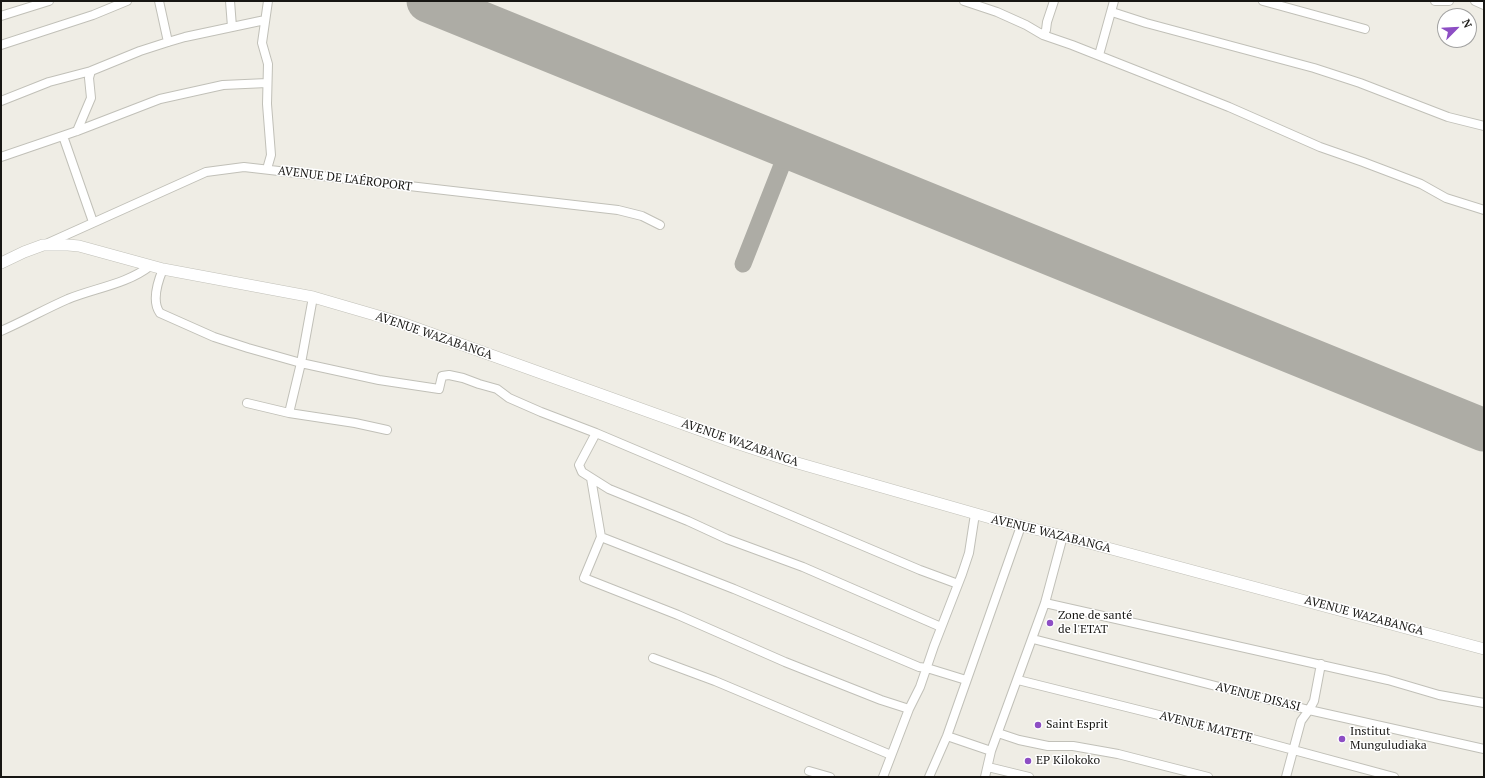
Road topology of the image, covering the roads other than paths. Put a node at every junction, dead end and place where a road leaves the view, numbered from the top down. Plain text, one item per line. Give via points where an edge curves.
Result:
1 (49, 1) edge
2 (127, 1) edge
3 (159, 1) edge
4 (230, 1) edge
5 (268, 1) edge
6 (964, 1) edge
7 (1054, 1) edge
8 (1114, 1) edge
9 (1263, 1) edge
10 (1434, 1) edge
11 (1449, 1) edge
12 (1475, 1) edge
13 (1484, 5) edge
14 (1112, 12) junction
15 (1, 16) edge
16 (265, 20) junction
17 (232, 27) junction
18 (1365, 29) dead end
19 (1043, 35) junction
20 (168, 42) junction
21 (1, 45) edge
22 (1099, 55) junction
23 (90, 70) junction
24 (268, 83) junction
25 (1, 101) edge
26 (1484, 126) edge
27 (77, 132) junction
28 (63, 136) junction
29 (1, 157) edge
30 (268, 169) junction
31 (1484, 210) edge
32 (93, 222) junction
33 (660, 225) dead end
34 (43, 245) junction
35 (1, 263) edge
36 (150, 266) junction
37 (162, 269) junction
38 (313, 297) junction
39 (1, 330) edge
40 (301, 363) junction
41 (247, 403) dead end
42 (289, 413) junction
43 (387, 430) dead end
44 (596, 433) junction
45 (591, 478) junction
46 (975, 514) junction
47 (1021, 526) junction
48 (1063, 536) junction
49 (601, 537) junction
50 (958, 584) junction
51 (1045, 603) junction
52 (941, 627) junction
53 (1033, 639) junction
54 (1484, 649) edge
55 (653, 658) dead end
56 (1321, 664) junction
57 (927, 668) junction
58 (966, 680) junction
59 (1018, 680) junction
60 (1484, 703) edge
61 (908, 709) junction
62 (1310, 710) junction
63 (998, 733) junction
64 (947, 736) junction
65 (1484, 749) edge
66 (1294, 750) junction
67 (991, 751) junction
68 (891, 755) junction
69 (988, 767) junction
70 (809, 771) dead end
71 (830, 777) edge
72 (883, 777) edge
73 (930, 777) edge
74 (985, 777) edge
75 (1029, 777) edge
76 (1205, 777) edge
77 (1286, 777) edge
78 (1394, 777) edge

1 - 15 street
2 - 21 street via 93,15
3 - 20 street
4 - 17 street
5 - 16 street
6 - 19 street via 997,12
7 - 19 street
8 - 14 street
9 - 18 street
10 - 11 street
12 - 13 street
14 - 22 street
14 - 26 street via 1314,68 1448,117
16 - 17 street
16 - 24 street via 262,43 268,64
17 - 20 street
19 - 22 street
20 - 23 street
22 - 31 street via 1320,147 1421,184 1446,198
23 - 25 street via 49,82
23 - 27 street via 91,98
24 - 27 street via 223,85 160,99
24 - 30 street via 271,155
27 - 28 street
28 - 29 street
28 - 32 street
30 - 32 street, AVENUE DE L'AÉROPORT via 244,167 206,172
30 - 33 street, AVENUE DE L'AÉROPORT via 618,210 642,216
32 - 34 street, AVENUE DE L'AÉROPORT
34 - 35 main road, AVENUE WAZABANGA
34 - 36 main road, AVENUE WAZABANGA via 79,246
36 - 37 main road, AVENUE WAZABANGA
36 - 39 street via 129,278 68,299
37 - 38 main road, AVENUE WAZABANGA
37 - 40 street via 157,283 156,303 160,313 214,337
38 - 40 street
38 - 46 main road, AVENUE WAZABANGA via 399,322 736,443
40 - 42 street
40 - 44 street via 379,380 439,388 444,375 463,378 497,389 509,398
41 - 42 street
42 - 43 street
44 - 45 street via 579,465 582,472
44 - 50 street
45 - 49 street
45 - 52 street via 609,489 727,539 803,567
46 - 47 main road, AVENUE WAZABANGA
46 - 50 street via 968,553
47 - 48 main road, AVENUE WAZABANGA
47 - 58 street
48 - 51 street
48 - 54 main road, AVENUE WAZABANGA
49 - 57 street via 695,572 919,667
49 - 61 street via 584,578 678,615 785,662
50 - 52 street
51 - 53 street
51 - 56 street
52 - 57 street
53 - 59 street
53 - 62 street, AVENUE DISASI
55 - 68 street via 715,681
56 - 60 street via 1439,695
56 - 62 street
57 - 58 street
57 - 61 street
58 - 64 street
59 - 63 street
59 - 66 street, AVENUE MATETE
61 - 68 street
62 - 65 street, AVENUE DISASI
62 - 66 street via 1301,721
63 - 67 street
63 - 76 street via 1048,746 1073,746 1118,754
64 - 67 street
64 - 73 street
66 - 77 street
66 - 78 street, AVENUE MATETE
67 - 69 street
68 - 72 street
69 - 74 street
69 - 75 street
70 - 71 street

